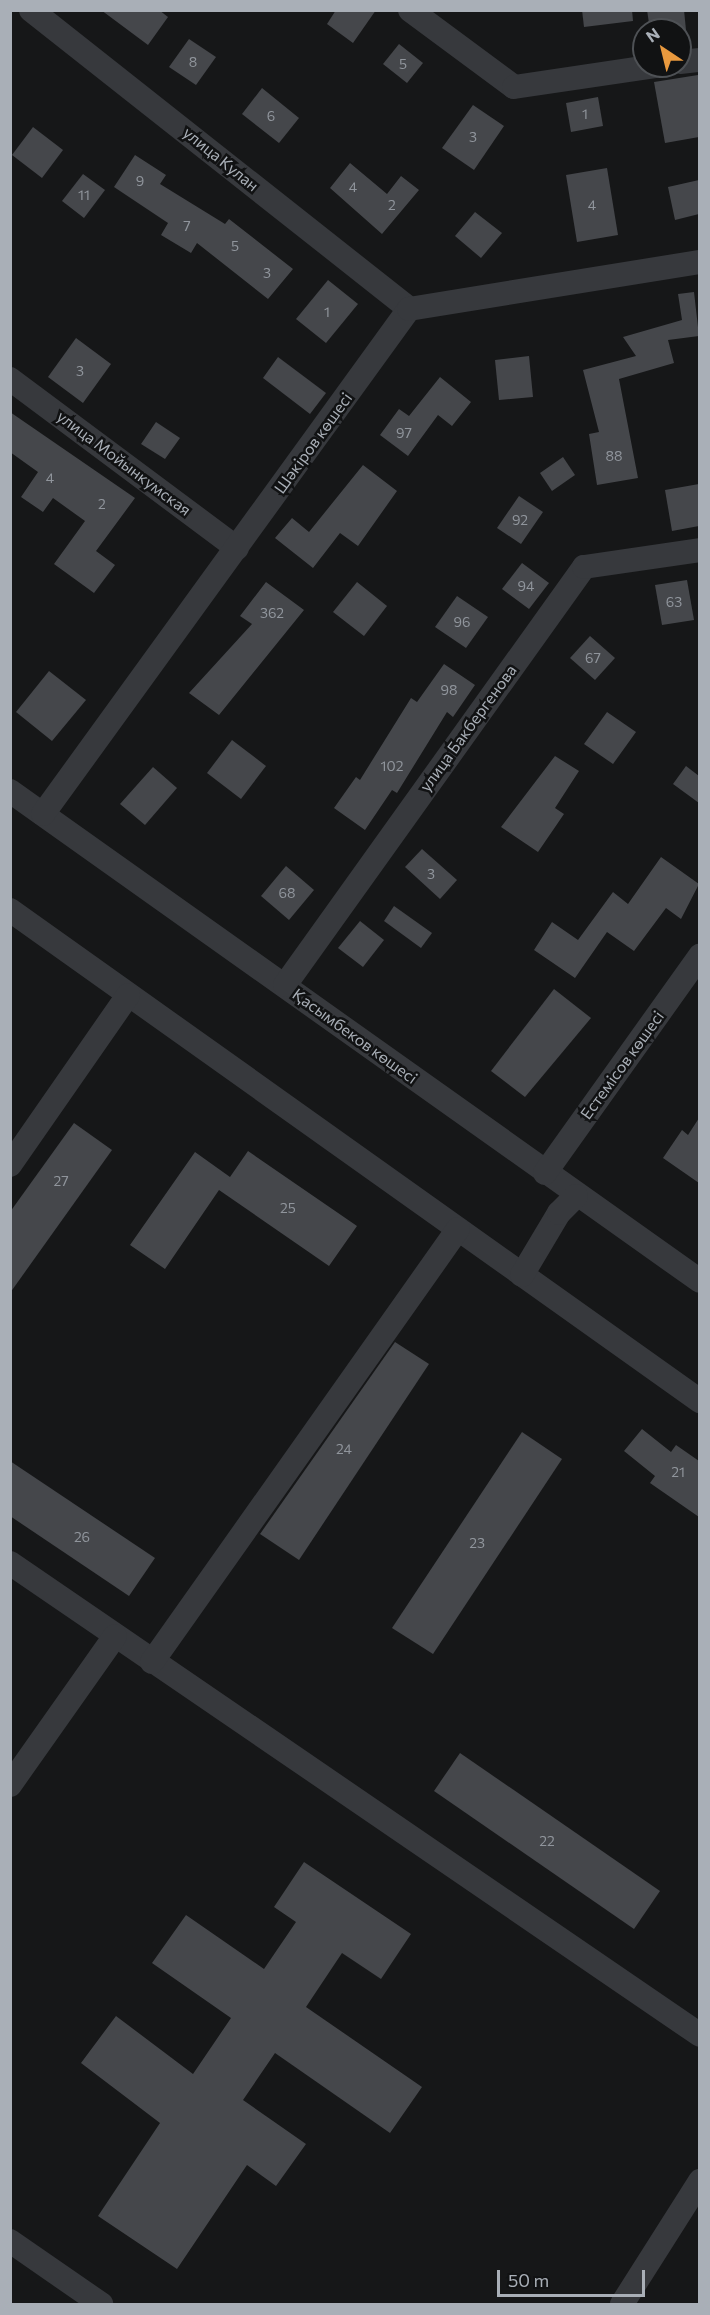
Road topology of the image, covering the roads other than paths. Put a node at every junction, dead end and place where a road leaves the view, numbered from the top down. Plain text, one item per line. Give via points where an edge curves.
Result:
1 (32, 10) edge
2 (410, 10) edge
3 (632, 70) edge
4 (699, 262) edge
5 (409, 309) junction
6 (10, 379) edge
7 (237, 548) junction
8 (699, 550) edge
9 (10, 791) edge
10 (43, 814) junction
11 (10, 910) edge
12 (699, 957) edge
13 (285, 985) junction
14 (128, 994) junction
15 (10, 1165) edge
16 (545, 1173) junction
17 (576, 1196) junction
18 (458, 1229) junction
19 (522, 1275) junction
20 (699, 1281) edge
21 (699, 1401) edge
22 (10, 1563) edge
23 (115, 1636) junction
24 (152, 1662) junction
25 (10, 1785) edge
26 (699, 2035) edge
27 (699, 2181) edge
28 (10, 2241) edge
29 (101, 2304) edge
30 (622, 2304) edge

1 - 5 street, улица Кулан
2 - 3 street via 514,87
4 - 5 street
5 - 7 street, Шәкіров көшесі
6 - 7 street, улица Мойынкумская
7 - 10 street, Шәкіров көшесі
8 - 13 street, улица Бакбергенова via 584,567
9 - 10 street, Қасымбеков көшесі
10 - 13 street, Қасымбеков көшесі
11 - 14 street
12 - 16 street, Естемісов көшесі
13 - 16 street, Қасымбеков көшесі
14 - 15 street
14 - 18 street
16 - 17 street, Қасымбеков көшесі
17 - 19 street via 559,1213
17 - 20 street, Қасымбеков көшесі
18 - 19 street
18 - 24 street
19 - 21 street
22 - 23 street
23 - 24 street
23 - 25 street
24 - 26 street
27 - 30 street
28 - 29 street

